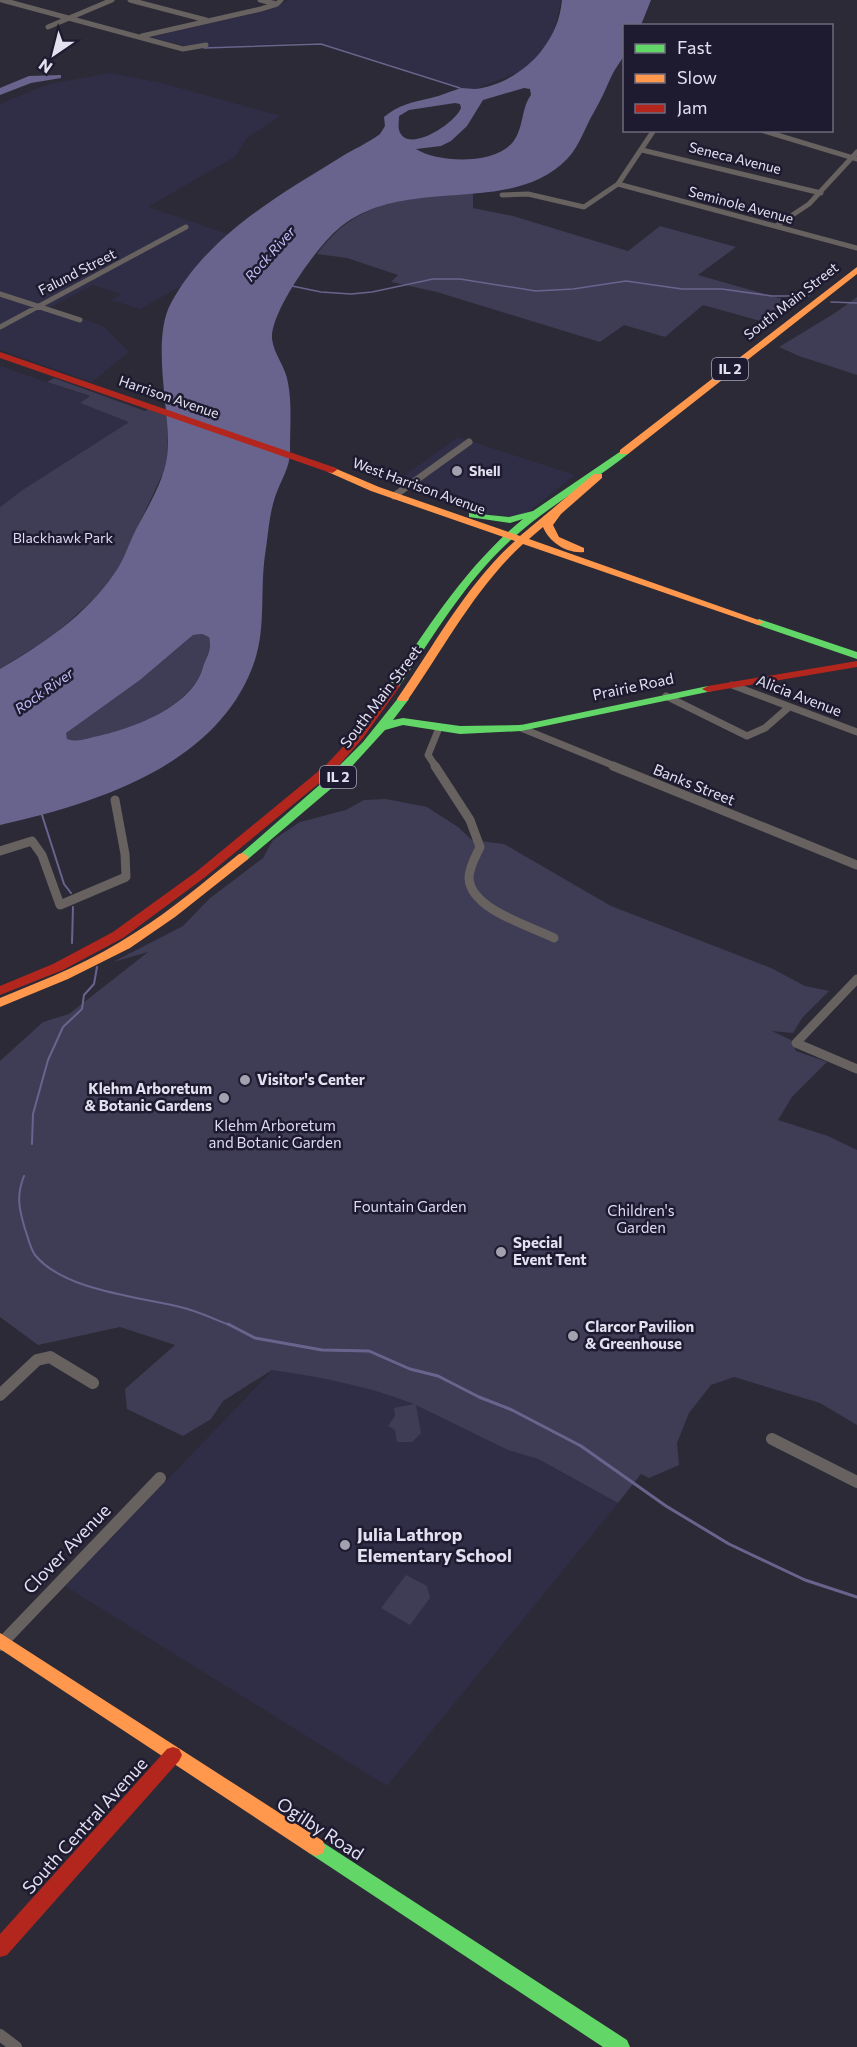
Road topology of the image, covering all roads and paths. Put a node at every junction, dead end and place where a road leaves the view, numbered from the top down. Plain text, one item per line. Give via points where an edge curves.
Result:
1 (2, 0) edge
2 (112, 0) edge
3 (130, 0) edge
4 (260, 0) edge
5 (279, 2) edge
6 (70, 18) junction
7 (208, 20) junction
8 (48, 27) dead end
9 (139, 37) junction
10 (206, 45) dead end
11 (653, 132) edge
12 (768, 132) edge
13 (642, 150) junction
14 (855, 156) edge
15 (618, 184) junction
16 (821, 193) junction
17 (502, 195) dead end
18 (776, 226) junction
19 (186, 227) dead end
20 (857, 248) edge
21 (857, 270) edge
22 (0, 294) edge
23 (36, 306) junction
24 (80, 320) dead end
25 (0, 327) edge
26 (0, 355) edge
27 (469, 442) dead end
28 (328, 469) joint
29 (603, 469) junction
30 (586, 477) junction
31 (398, 495) junction
32 (467, 513) junction
33 (557, 513) junction
34 (519, 535) junction
35 (489, 555) junction
36 (585, 562) junction
37 (667, 582) junction
38 (464, 608) junction
39 (857, 647) edge
40 (857, 656) edge
41 (857, 664) edge
42 (732, 685) junction
43 (666, 696) junction
44 (398, 705) junction
45 (789, 706) junction
46 (416, 722) junction
47 (382, 727) junction
48 (439, 728) junction
49 (521, 728) junction
50 (857, 732) edge
51 (114, 800) dead end
52 (0, 851) edge
53 (857, 865) edge
54 (136, 923) junction
55 (554, 938) dead end
56 (857, 979) edge
57 (0, 985) edge
58 (0, 991) edge
59 (0, 1003) edge
60 (857, 1069) edge
61 (93, 1383) dead end
62 (0, 1395) edge
63 (772, 1439) dead end
64 (160, 1478) dead end
65 (857, 1482) edge
66 (1, 1642) edge
67 (173, 1755) junction
68 (0, 1948) edge
69 (0, 2035) edge
70 (15, 2047) edge
71 (620, 2047) edge

1 - 6 street
2 - 6 street
3 - 7 street
4 - 5 street
5 - 7 street
6 - 8 street
6 - 9 street
7 - 9 street
9 - 10 street via 183,49
11 - 13 street
12 - 14 street
13 - 15 street
13 - 16 street, Seneca Avenue
14 - 16 street
15 - 17 street via 584,207 542,196
15 - 18 street, Seminole Avenue
16 - 18 street
18 - 20 street, Seminole Avenue
19 - 23 street, Falund Street
21 - 29 main road, South Main Street / IL 2
22 - 23 street
23 - 24 street
23 - 25 street, Falund Street
26 - 28 main road, Harrison Avenue
27 - 31 street
28 - 31 main road, West Harrison Avenue
29 - 30 main road, South Main Street / IL 2
29 - 33 main road, South Main Street / IL 2 via 582,494
30 - 32 main road via 518,519
30 - 34 main road, South Main Street / IL 2
31 - 32 main road, West Harrison Avenue
31 - 34 main road, West Harrison Avenue
31 - 35 main road via 417,507 486,533 494,543
32 - 34 main road, West Harrison Avenue
33 - 34 main road, South Main Street / IL 2
33 - 37 main road via 548,530 558,541
34 - 35 main road, South Main Street / IL 2
34 - 36 main road, West Harrison Avenue
34 - 37 main road, West Harrison Avenue
34 - 38 main road, South Main Street / IL 2
35 - 54 main road, South Main Street / IL 2 via 338,760
36 - 38 main road via 545,553 519,555 508,561
36 - 40 main road, West Harrison Avenue
37 - 39 main road, West Harrison Avenue
38 - 44 main road, South Main Street / IL 2
41 - 42 main road, Prairie Road
42 - 43 main road, Prairie Road
42 - 45 street, Alicia Avenue
43 - 45 street via 747,736 770,727
43 - 49 main road, Prairie Road
44 - 46 main road, Prairie Road via 400,713
44 - 47 main road, South Main Street / IL 2
45 - 50 street, Alicia Avenue
46 - 47 main road, Prairie Road via 395,722
46 - 48 main road, Prairie Road
47 - 59 main road, South Main Street / IL 2 via 308,805 155,926 89,966
48 - 49 main road, Prairie Road
48 - 55 street via 428,755 470,820 480,847 468,876 470,890 495,911
49 - 53 street, Banks Street
51 - 52 street via 126,877 110,885 60,905 42,855 32,841
54 - 57 main road
54 - 58 main road, South Main Street / IL 2 via 96,949
56 - 60 street via 796,1043
61 - 62 street via 50,1357 36,1360
63 - 65 street
64 - 66 street, Clover Avenue
66 - 67 main road, Ogilby Road
67 - 68 main road, South Central Avenue
67 - 71 main road, Ogilby Road
69 - 70 street

